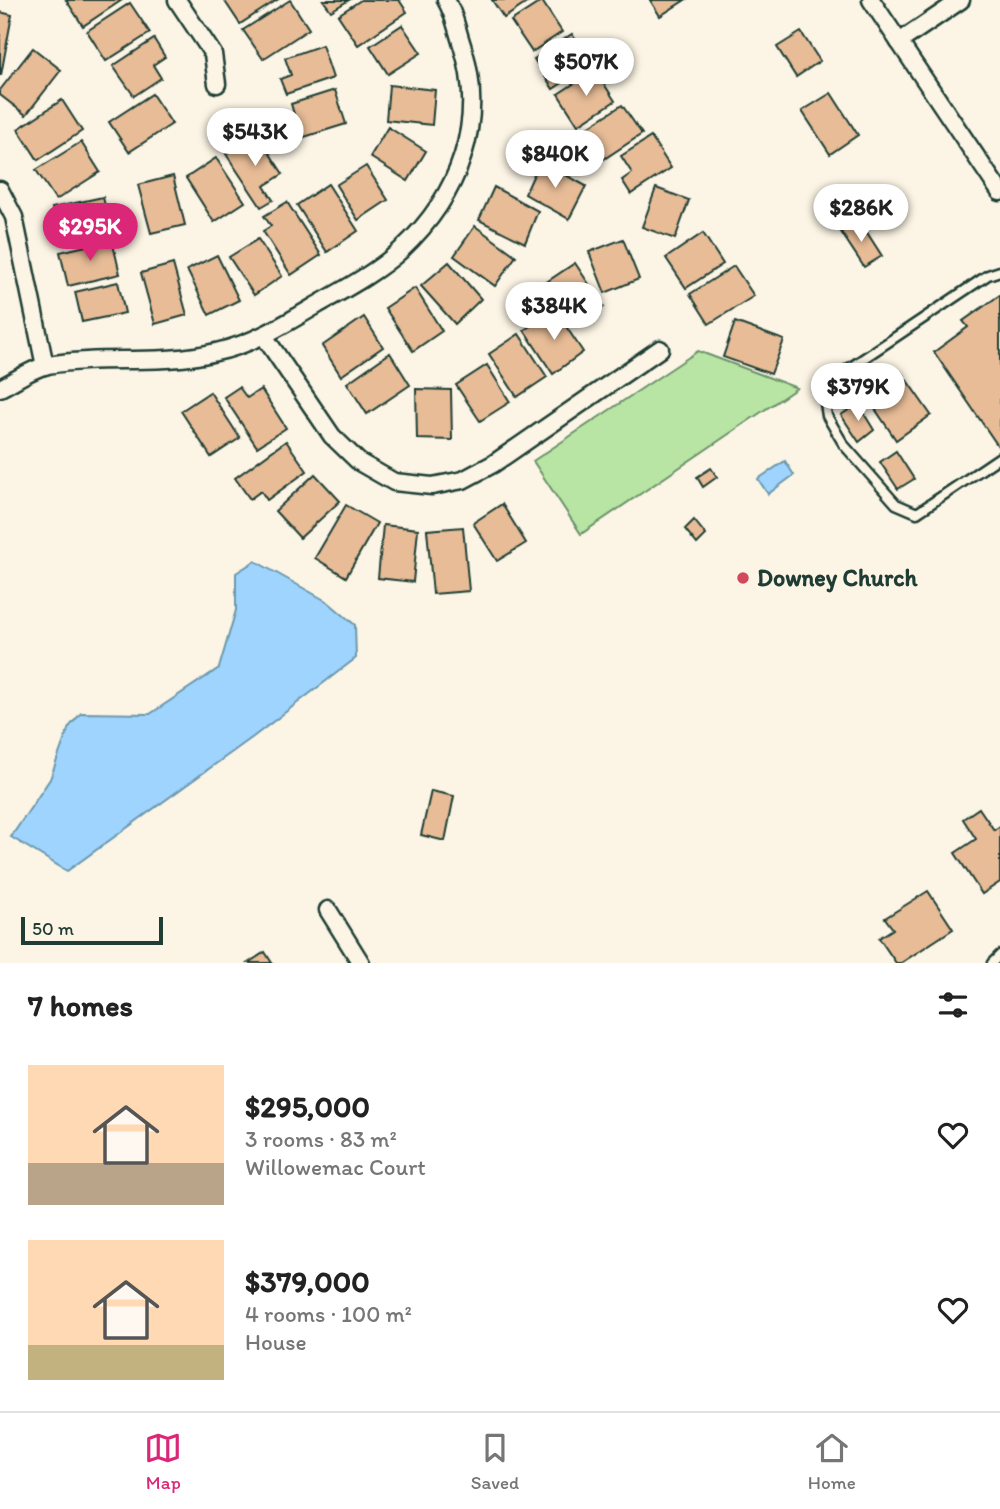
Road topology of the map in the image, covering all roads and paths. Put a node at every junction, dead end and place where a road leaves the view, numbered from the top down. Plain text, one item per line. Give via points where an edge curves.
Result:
1 (177, 0) edge
2 (446, 0) edge
3 (871, 0) edge
4 (961, 0) edge
5 (899, 42) junction
6 (217, 85) dead end
7 (0, 190) edge
8 (1000, 192) edge
9 (1000, 271) edge
10 (264, 336) junction
11 (660, 349) dead end
12 (45, 366) junction
13 (0, 388) edge
14 (1000, 457) edge
15 (328, 910) dead end
16 (1000, 955) edge
17 (361, 963) edge
18 (992, 963) edge

1 - 6 street via 213,54
2 - 10 street via 468,62 474,115 460,166 440,206 400,250
3 - 5 street
4 - 5 street
5 - 8 street
7 - 12 street via 14,217
9 - 14 lane via 833,379 824,397 827,416 845,445 896,505 917,513
10 - 11 street via 332,436 359,462 394,482 432,486 463,480 493,464
10 - 12 street via 218,352 164,361
12 - 13 street
15 - 17 street
16 - 18 lane

